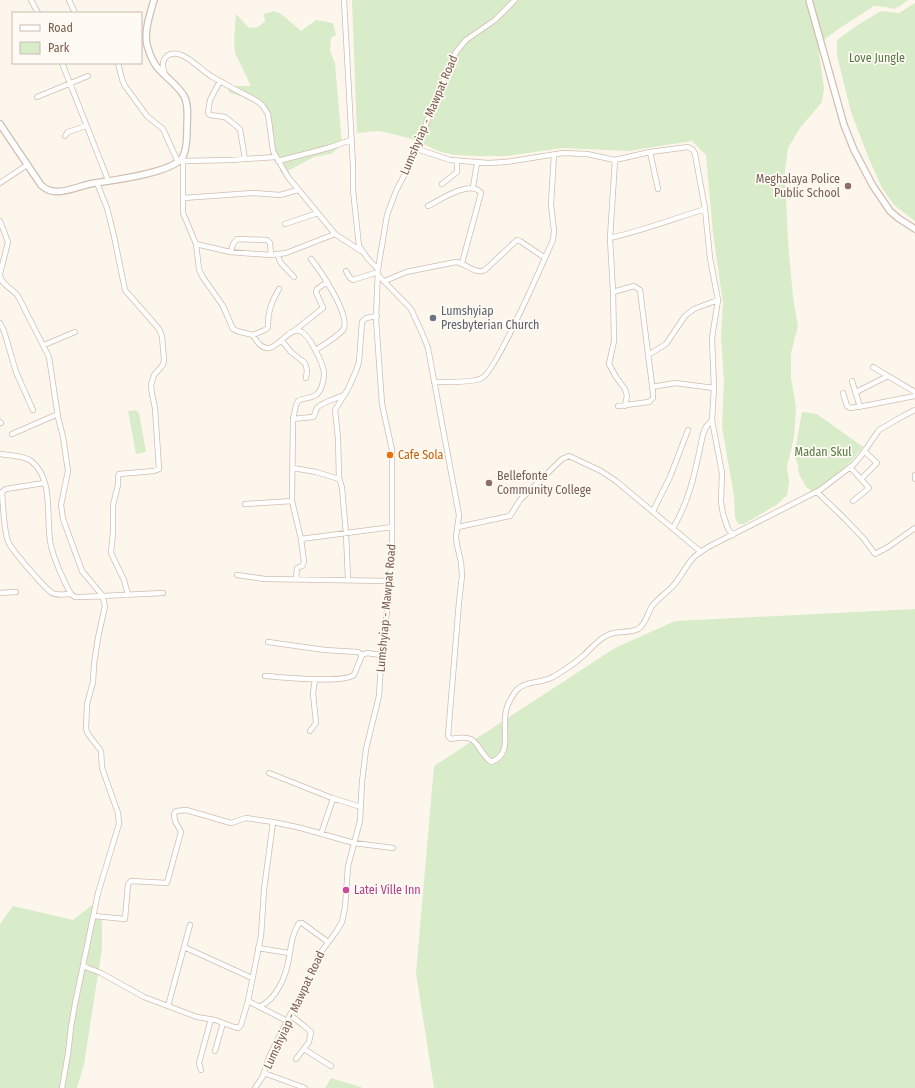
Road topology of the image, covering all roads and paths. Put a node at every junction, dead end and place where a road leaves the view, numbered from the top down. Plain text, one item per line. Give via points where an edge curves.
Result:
1 (31, 0) edge
2 (69, 0) edge
3 (154, 0) edge
4 (344, 0) edge
5 (515, 0) edge
6 (809, 0) edge
7 (37, 12) edge
8 (75, 12) edge
9 (143, 29) edge
10 (62, 64) edge
11 (118, 64) edge
12 (165, 75) junction
13 (88, 76) dead end
14 (220, 80) junction
15 (70, 84) junction
16 (37, 97) dead end
17 (0, 125) edge
18 (86, 126) junction
19 (65, 136) dead end
20 (351, 140) junction
21 (417, 149) junction
22 (650, 152) junction
23 (554, 155) junction
24 (180, 159) junction
25 (244, 159) junction
26 (277, 159) junction
27 (615, 160) junction
28 (457, 161) junction
29 (477, 162) junction
30 (27, 164) junction
31 (108, 180) junction
32 (0, 183) edge
33 (97, 183) junction
34 (442, 184) dead end
35 (473, 187) junction
36 (658, 189) dead end
37 (298, 190) junction
38 (183, 198) junction
39 (428, 206) dead end
40 (705, 210) junction
41 (318, 213) junction
42 (0, 221) edge
43 (285, 224) dead end
44 (915, 229) edge
45 (335, 234) junction
46 (610, 238) junction
47 (196, 244) junction
48 (361, 251) junction
49 (231, 252) junction
50 (270, 255) junction
51 (278, 255) junction
52 (545, 258) junction
53 (311, 259) dead end
54 (462, 263) junction
55 (346, 270) dead end
56 (378, 272) junction
57 (0, 274) edge
58 (294, 277) dead end
59 (385, 281) junction
60 (327, 282) junction
61 (279, 289) dead end
62 (613, 292) junction
63 (718, 300) junction
64 (377, 316) junction
65 (0, 323) edge
66 (75, 332) dead end
67 (294, 332) junction
68 (253, 335) junction
69 (282, 340) junction
70 (44, 345) junction
71 (316, 350) junction
72 (648, 355) junction
73 (873, 367) dead end
74 (888, 376) junction
75 (306, 378) dead end
76 (852, 381) dead end
77 (434, 382) junction
78 (652, 388) junction
79 (714, 388) junction
80 (856, 392) junction
81 (915, 392) edge
82 (843, 393) dead end
83 (344, 395) junction
84 (915, 396) edge
85 (618, 406) dead end
86 (625, 406) junction
87 (860, 407) junction
88 (33, 410) dead end
89 (915, 410) edge
90 (58, 414) junction
91 (293, 419) junction
92 (712, 420) junction
93 (688, 430) dead end
94 (12, 434) dead end
95 (865, 452) junction
96 (1, 454) edge
97 (850, 467) junction
98 (293, 468) junction
99 (915, 475) edge
100 (339, 479) junction
101 (861, 479) junction
102 (915, 479) edge
103 (44, 483) junction
104 (817, 492) junction
105 (292, 501) junction
106 (853, 501) dead end
107 (245, 504) dead end
108 (2, 505) edge
109 (653, 511) junction
110 (392, 526) junction
111 (458, 527) junction
112 (673, 528) junction
113 (915, 528) edge
114 (346, 533) junction
115 (733, 535) junction
116 (300, 539) junction
117 (701, 552) junction
118 (237, 576) dead end
119 (296, 579) junction
120 (348, 580) junction
121 (391, 581) junction
122 (16, 592) dead end
123 (0, 593) edge
124 (163, 593) dead end
125 (71, 594) junction
126 (128, 595) junction
127 (102, 596) junction
128 (268, 642) dead end
129 (362, 655) junction
130 (381, 655) junction
131 (264, 676) dead end
132 (315, 679) junction
133 (310, 731) dead end
134 (269, 773) dead end
135 (333, 799) junction
136 (361, 807) junction
137 (273, 822) junction
138 (321, 834) junction
139 (354, 843) junction
140 (393, 848) dead end
141 (94, 916) junction
142 (190, 925) dead end
143 (328, 942) junction
144 (184, 947) junction
145 (258, 948) junction
146 (289, 953) junction
147 (84, 966) junction
148 (252, 978) junction
149 (248, 1001) junction
150 (168, 1006) junction
151 (259, 1007) junction
152 (290, 1015) junction
153 (211, 1019) junction
154 (287, 1021) junction
155 (223, 1023) junction
156 (304, 1049) junction
157 (215, 1052) dead end
158 (296, 1059) dead end
159 (331, 1066) dead end
160 (201, 1070) dead end
161 (264, 1073) junction
162 (62, 1088) edge
163 (255, 1088) edge
164 (305, 1088) edge

1 - 7 street
2 - 8 street
3 - 9 street
4 - 20 street
5 - 21 street, Lumshyiap - Mawpat Road via 495,20 466,40 456,52
6 - 44 street via 844,125 854,150 873,186 890,210
9 - 12 street via 153,62
10 - 15 street
11 - 24 street via 129,92 147,116 163,129 173,151
12 - 14 street via 162,66 164,60 176,53
12 - 24 street via 187,103 187,132
13 - 15 street
14 - 25 street via 210,100 208,113 229,119 240,129
14 - 26 street via 257,101 266,110
15 - 16 street
15 - 18 street
17 - 30 street
18 - 19 street via 68,132
18 - 31 street
20 - 26 street via 328,148
20 - 48 street via 355,214
21 - 28 street
21 - 56 street, Lumshyiap - Mawpat Road via 390,203
22 - 27 street
22 - 36 street
22 - 40 street via 688,147 693,150
23 - 27 street via 579,153
23 - 29 street via 506,162
23 - 52 street via 551,204 554,235
24 - 25 street
24 - 31 street via 158,171
24 - 38 street
25 - 26 street
26 - 37 street
27 - 46 street
28 - 29 street
28 - 34 street via 457,172
29 - 35 street
30 - 32 street
30 - 33 street via 41,185 52,192
31 - 33 street
33 - 126 street via 107,208 125,290 159,329 163,345 163,365 154,375 151,385 159,469 154,472 119,474 112,505 111,553
35 - 39 street
35 - 54 street via 479,190 481,196
37 - 38 street via 280,194 253,193
37 - 41 street
38 - 47 street via 183,213
40 - 46 street via 645,230
40 - 63 street
41 - 43 street
41 - 45 street
42 - 57 street via 8,242
45 - 48 street
45 - 51 street
46 - 62 street
47 - 49 street
47 - 68 street via 202,276 223,306 233,329
48 - 56 street
49 - 50 street
49 - 50 street via 237,240 267,240 270,243
50 - 51 street
51 - 58 street via 280,262
52 - 54 street via 517,240 481,272
52 - 77 street via 506,343 485,377 477,380
53 - 60 street
54 - 59 street via 448,263 406,272
55 - 56 street via 353,280
56 - 59 street
56 - 64 street, Lumshyiap - Mawpat Road
57 - 70 street via 2,281 18,296
59 - 77 street via 411,309 415,317 428,348
60 - 67 street via 316,292 323,308
60 - 71 street via 342,312 345,326
61 - 68 street via 268,313 268,327
62 - 72 street via 634,286 640,290
62 - 86 street via 614,341 609,364 625,389
63 - 72 street via 694,309 685,316 666,344
63 - 79 street via 712,338
64 - 83 street via 366,318 362,322 359,362 354,378
64 - 110 street, Lumshyiap - Mawpat Road via 382,404 392,450
65 - 88 street via 16,372
66 - 70 street
67 - 69 street
67 - 71 street via 302,331
68 - 69 street via 262,347 269,348
69 - 75 street via 291,352 306,363
70 - 90 street via 50,357
71 - 91 street via 324,372 320,390 316,396 298,401
72 - 78 street
73 - 74 street
74 - 80 street
74 - 81 street
76 - 80 street
77 - 111 street via 459,514
78 - 79 street via 675,383
78 - 86 street via 651,401
79 - 92 street
80 - 87 street
82 - 87 street via 848,407
83 - 91 street via 320,405 313,417
83 - 100 street via 335,410
84 - 87 street
85 - 86 street
89 - 95 street via 879,430
90 - 94 street
90 - 127 street via 68,471 61,505 62,519 82,571
91 - 98 street
92 - 112 street via 703,434 687,501
92 - 115 street via 722,473 724,514 728,529
93 - 109 street via 670,477
95 - 97 street
95 - 101 street via 877,464
96 - 103 street via 30,460
97 - 101 street
97 - 104 street
98 - 100 street
98 - 105 street
99 - 102 street
100 - 114 street
101 - 106 street via 869,488
103 - 108 street via 6,489 2,492
103 - 125 street via 51,547
104 - 113 street via 864,539 875,554
104 - 115 street
105 - 107 street
105 - 116 street
108 - 125 street via 10,545 50,592
109 - 111 street via 601,471 569,456 562,459 520,500 510,516
109 - 112 street
110 - 114 street
110 - 121 street, Lumshyiap - Mawpat Road
111 - 117 street via 457,545 462,576 448,736 449,739 464,737 472,740 491,762 502,755 505,747 505,712 515,692 527,683 546,680 561,672 607,635 633,631 642,626 654,604
112 - 117 street
114 - 116 street
114 - 120 street
115 - 117 street
116 - 119 street via 304,562 297,568
118 - 119 street
119 - 120 street
120 - 121 street
121 - 130 street, Lumshyiap - Mawpat Road
122 - 123 street
124 - 126 street
125 - 127 street via 75,597
126 - 127 street
127 - 141 street via 105,612 98,638 94,682 87,704 86,729 101,751 102,768 119,820 105,865
128 - 129 street via 358,652
129 - 130 street
129 - 132 street via 356,672 350,678
130 - 136 street, Lumshyiap - Mawpat Road via 379,696 366,749
131 - 132 street
132 - 133 street via 313,693 316,722
134 - 135 street
135 - 136 street
135 - 138 street
136 - 139 street, Lumshyiap - Mawpat Road
137 - 138 street
137 - 141 street via 246,818 227,822 186,810 176,811 174,818 181,832 167,883 131,882 128,884 125,919
137 - 145 street
138 - 139 street
139 - 140 street
139 - 143 street, Lumshyiap - Mawpat Road via 348,866 344,917
141 - 147 street
142 - 144 street
143 - 146 street via 300,923 290,944
143 - 152 street, Lumshyiap - Mawpat Road via 318,956 310,981
144 - 148 street
144 - 150 street
145 - 146 street
145 - 148 street
146 - 151 street via 279,987 269,1002
147 - 150 street via 144,997
147 - 162 street via 71,1026
148 - 149 street
149 - 151 street
149 - 155 street via 238,1028
150 - 153 street via 197,1017
151 - 154 street
152 - 154 street, Lumshyiap - Mawpat Road
152 - 156 street via 310,1030 310,1038
153 - 155 street
153 - 160 street via 200,1064
154 - 161 street, Lumshyiap - Mawpat Road
155 - 157 street
156 - 158 street
156 - 159 street
161 - 163 street, Lumshyiap - Mawpat Road
161 - 164 street

